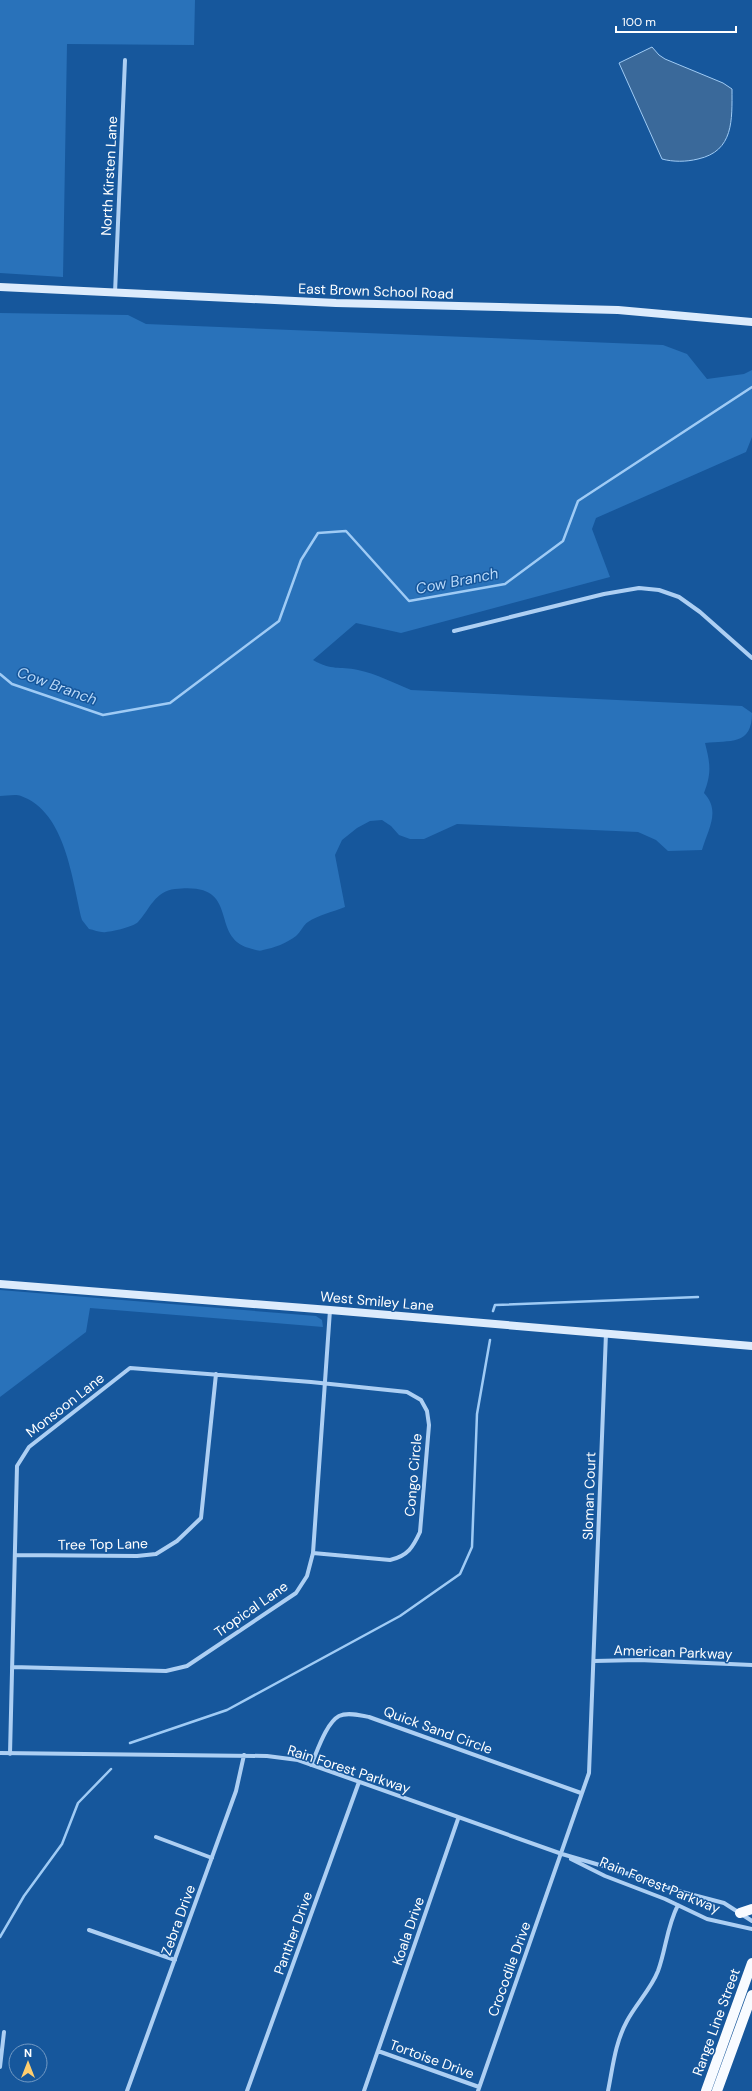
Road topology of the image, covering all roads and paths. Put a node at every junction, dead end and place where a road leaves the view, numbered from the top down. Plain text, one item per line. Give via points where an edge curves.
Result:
1 (126, 60) dead end
2 (0, 287) edge
3 (115, 294) junction
4 (752, 322) edge
5 (454, 631) dead end
6 (752, 658) edge
7 (0, 1284) edge
8 (330, 1310) junction
9 (606, 1333) junction
10 (752, 1346) edge
11 (216, 1374) junction
12 (324, 1383) junction
13 (313, 1553) junction
14 (15, 1555) junction
15 (594, 1661) junction
16 (752, 1665) edge
17 (12, 1667) junction
18 (0, 1753) edge
19 (10, 1754) junction
20 (244, 1755) junction
21 (311, 1765) junction
22 (359, 1782) junction
23 (581, 1793) junction
24 (458, 1818) junction
25 (156, 1837) dead end
26 (562, 1854) junction
27 (212, 1858) junction
28 (678, 1905) junction
29 (752, 1909) edge
30 (740, 1913) junction
31 (752, 1921) edge
32 (752, 1929) edge
33 (89, 1930) dead end
34 (175, 1960) junction
35 (752, 1963) edge
36 (752, 1995) edge
37 (4, 2032) dead end
38 (378, 2051) junction
39 (0, 2067) edge
40 (478, 2089) edge
41 (127, 2091) edge
42 (247, 2091) edge
43 (364, 2091) edge
44 (608, 2091) edge
45 (706, 2091) edge
46 (717, 2091) edge

1 - 3 street, North Kirsten Lane
2 - 3 street, East Brown School Road
3 - 4 street, East Brown School Road via 618,310
5 - 6 street via 604,594 639,588 679,596
7 - 8 street, West Smiley Lane
8 - 9 street, West Smiley Lane
8 - 12 street, Tropical Lane
9 - 10 street, West Smiley Lane
9 - 15 street, Sloman Court
11 - 12 street, Monsoon Lane
11 - 14 street, Monsoon Lane via 130,1368 29,1447 17,1466
11 - 14 street, Tree Top Lane via 201,1518 189,1531 156,1554
12 - 13 street, Tropical Lane
12 - 13 street, Congo Circle via 407,1392 421,1400 427,1411 428,1425 420,1532 414,1546 400,1558 390,1560
13 - 17 street, Tropical Lane via 307,1576 296,1593 187,1666 166,1670
14 - 17 street, Monsoon Lane
15 - 16 street, American Parkway via 639,1660
15 - 23 street, Sloman Court via 589,1773
17 - 19 street, Monsoon Lane
18 - 19 street, Rain Forest Parkway
19 - 20 street, Rain Forest Parkway
20 - 21 street, Rain Forest Parkway via 282,1757
20 - 27 street, Zebra Drive via 236,1791
21 - 22 street, Rain Forest Parkway
21 - 23 street, Quick Sand Circle via 332,1722 339,1716 358,1715
22 - 24 street, Rain Forest Parkway
22 - 42 street, Panther Drive
23 - 26 street, Crocodile Drive
24 - 26 street, Rain Forest Parkway
24 - 38 street, Koala Drive
25 - 27 street
26 - 28 street, Rain Forest Parkway via 605,1876
26 - 30 street, Rain Forest Parkway via 678,1891 724,1902
26 - 40 street, Crocodile Drive
27 - 34 street, Zebra Drive
28 - 32 street, Rain Forest Parkway via 707,1919
28 - 44 street via 670,1920 666,1950 657,1974 628,2019 618,2040
29 - 30 main road
30 - 31 street, Rain Forest Parkway
33 - 34 street
34 - 41 street, Zebra Drive
35 - 45 main road, Range Line Street
36 - 46 main road, Range Line Street
37 - 39 street
38 - 40 street, Tortoise Drive
38 - 43 street, Koala Drive

